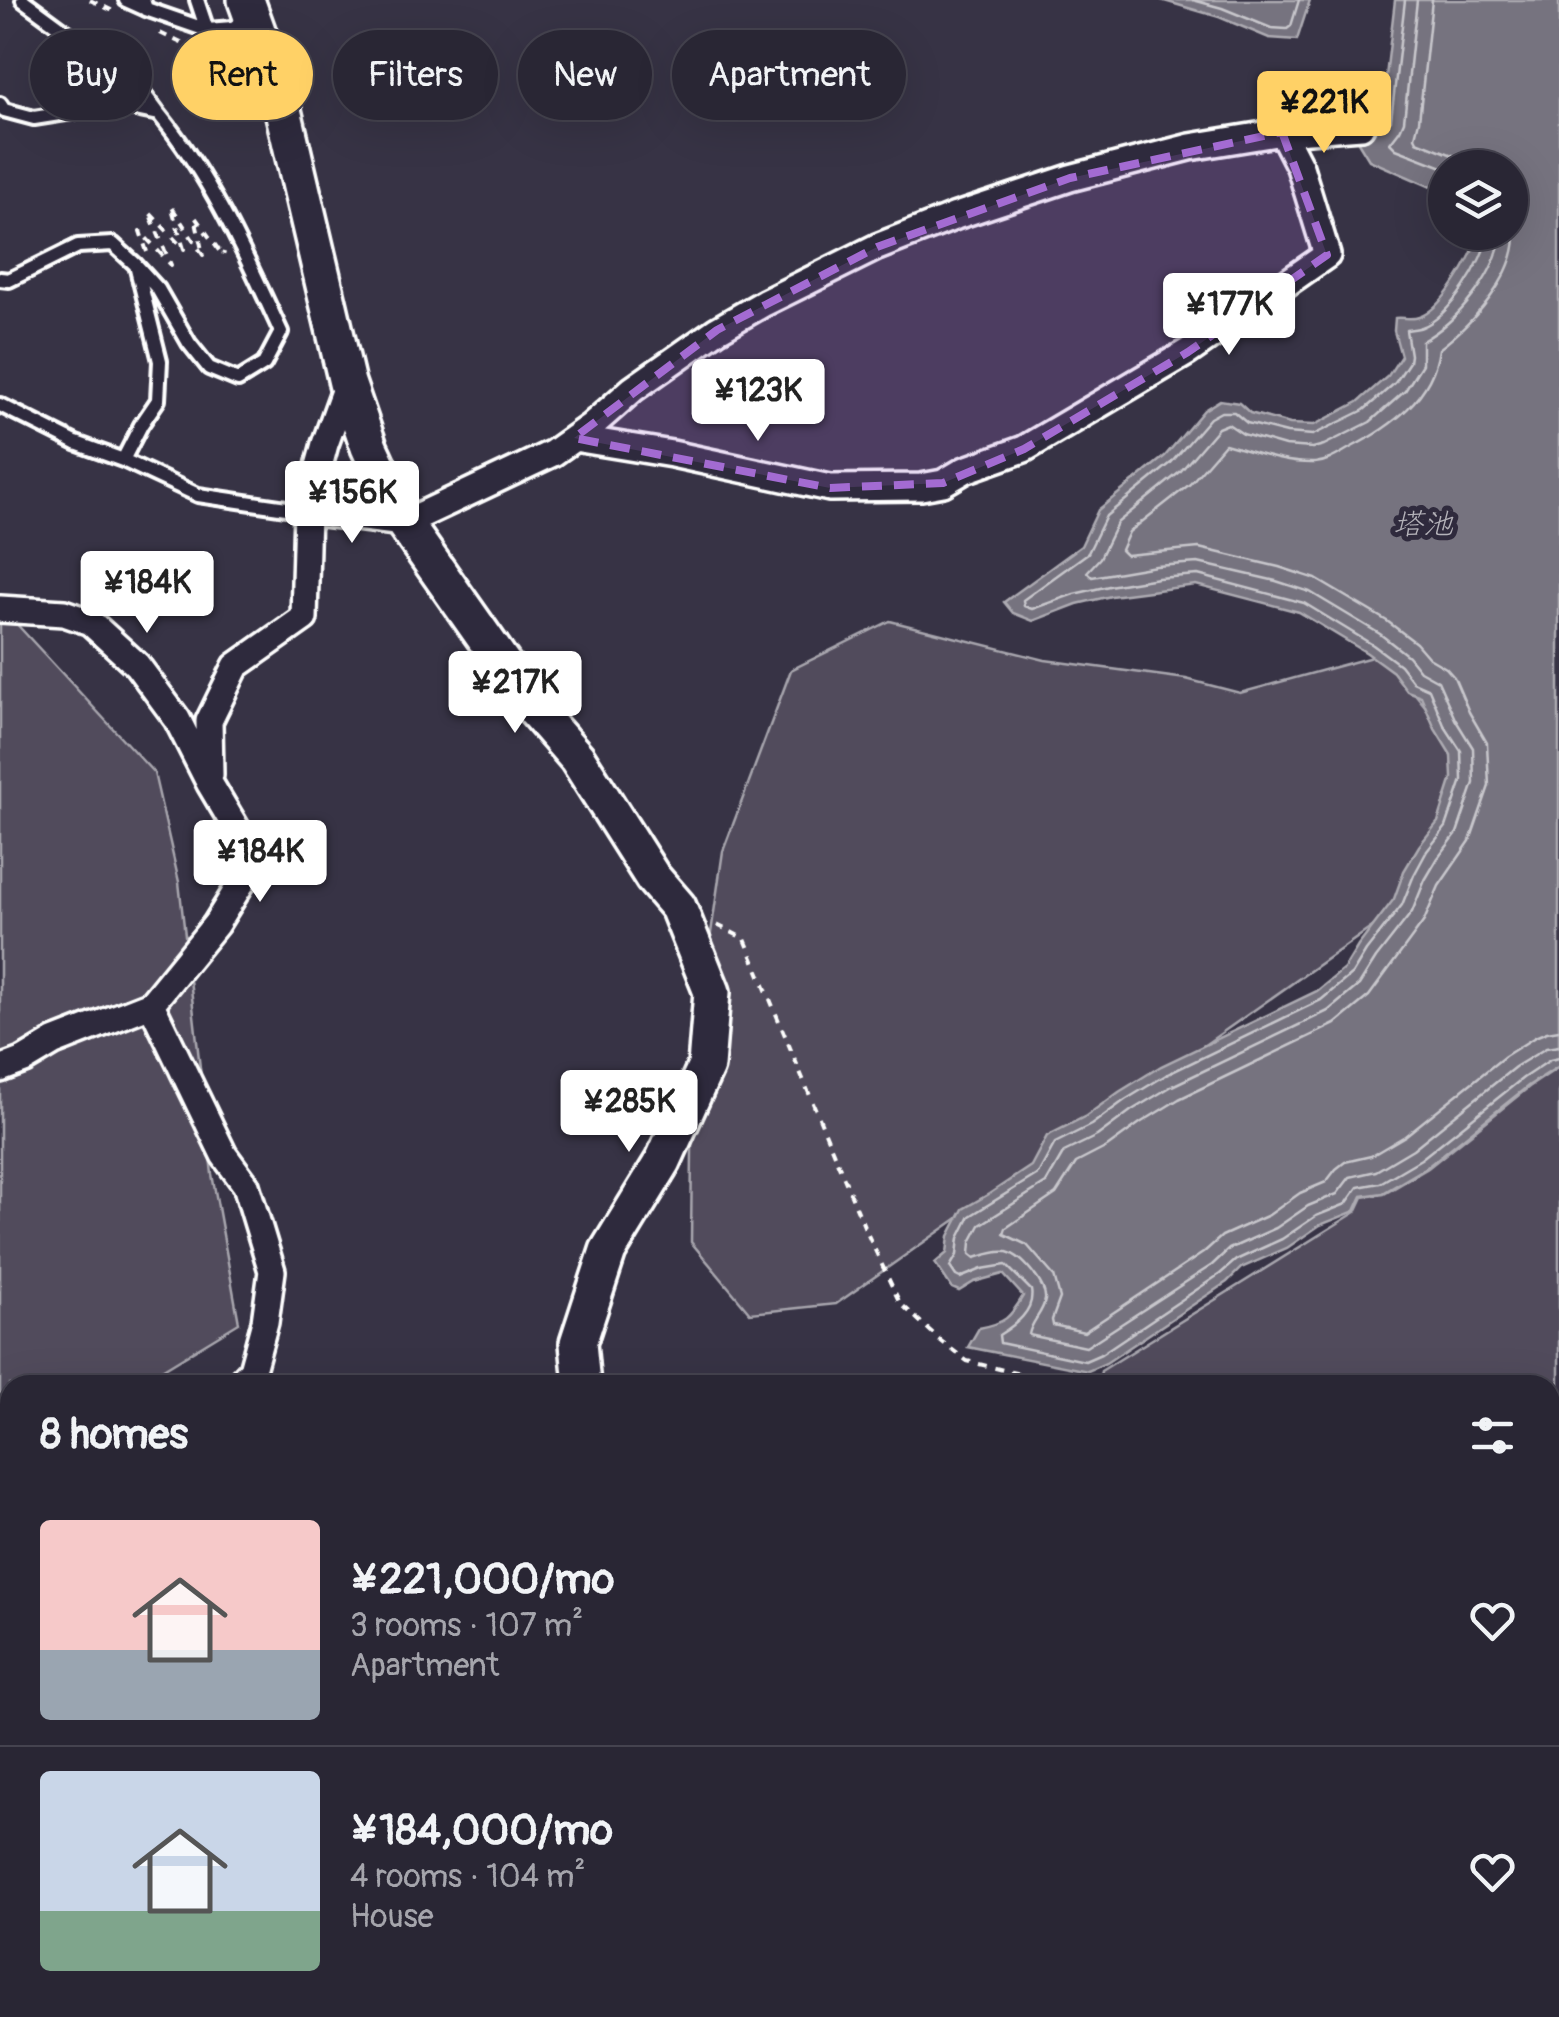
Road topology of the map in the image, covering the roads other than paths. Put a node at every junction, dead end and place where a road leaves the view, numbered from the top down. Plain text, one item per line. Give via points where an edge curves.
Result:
1 (23, 0) edge
2 (126, 0) edge
3 (196, 0) edge
4 (144, 5) edge
5 (249, 8) edge
6 (207, 30) junction
7 (0, 104) edge
8 (159, 114) junction
9 (1361, 126) dead end
10 (1282, 132) junction
11 (136, 265) junction
12 (0, 280) edge
13 (347, 383) junction
14 (0, 405) edge
15 (574, 438) junction
16 (122, 460) junction
17 (308, 511) junction
18 (404, 524) junction
19 (0, 609) edge
20 (210, 784) junction
21 (151, 1004) junction
22 (0, 1069) edge
23 (247, 1375) edge
24 (581, 1375) edge

1 - 8 lane via 136,83
2 - 4 lane
3 - 6 lane
4 - 6 lane
5 - 6 lane via 234,28
5 - 13 street via 278,89
7 - 8 lane via 34,118 116,106
8 - 11 lane via 232,227 282,332 264,364 238,380 208,368
9 - 10 street
10 - 15 street via 1190,146 1070,178 877,247 717,330
10 - 15 street via 1328,255 1188,352 1024,450 943,483 830,488
11 - 12 lane via 114,244 78,246
11 - 16 lane via 160,360 158,400
13 - 17 street
13 - 18 street
14 - 16 lane
15 - 18 street
16 - 17 lane via 198,495
17 - 18 street
17 - 20 street via 304,618 236,666 208,721
18 - 24 street via 678,906 712,992 706,1066 663,1161 608,1251 578,1343
19 - 20 street via 64,613 90,622 137,665 178,719
20 - 21 street via 239,833 242,882
21 - 22 street
21 - 23 street via 224,1155 246,1185 272,1271

